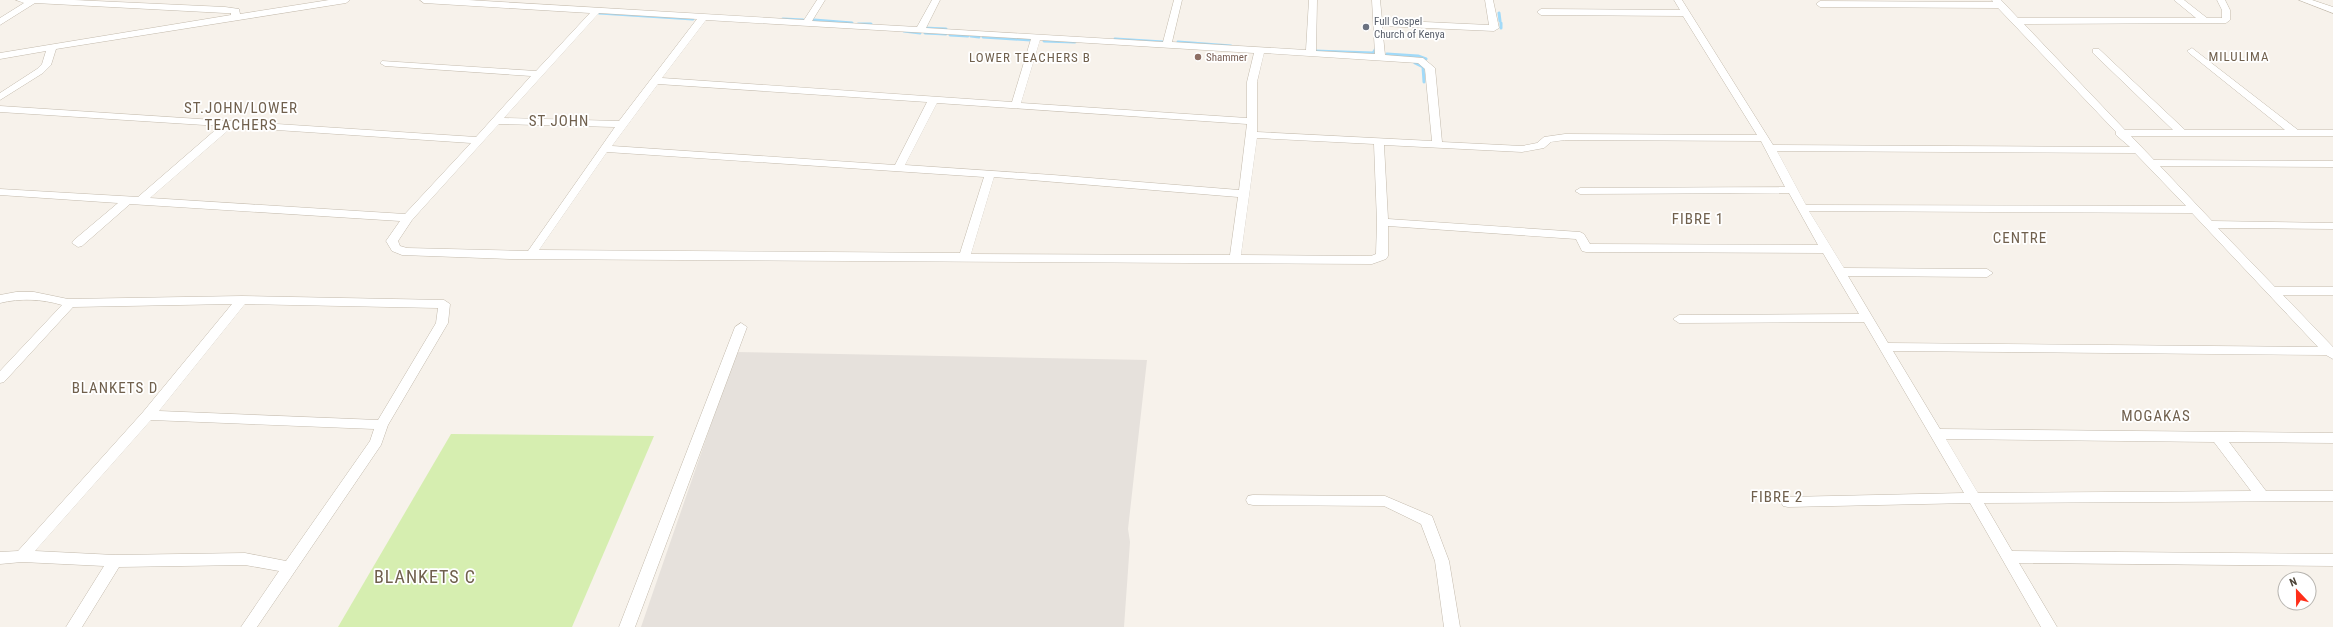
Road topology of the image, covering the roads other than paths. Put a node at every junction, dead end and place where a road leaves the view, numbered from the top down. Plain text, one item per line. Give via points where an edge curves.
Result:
1 (20, 0) edge
2 (34, 0) edge
3 (346, 0) edge
4 (424, 0) edge
5 (821, 0) edge
6 (936, 0) edge
7 (1178, 0) edge
8 (1313, 0) edge
9 (1376, 0) edge
10 (1489, 0) edge
11 (1678, 0) edge
12 (2178, 0) edge
13 (2221, 0) edge
14 (2305, 0) edge
15 (1998, 3) edge
16 (1820, 4) dead end
17 (597, 10) junction
18 (2333, 10) edge
19 (1541, 12) dead end
20 (1686, 13) junction
21 (234, 17) junction
22 (703, 18) junction
23 (2016, 21) junction
24 (2205, 21) junction
25 (0, 22) edge
26 (807, 22) junction
27 (1378, 23) junction
28 (920, 30) junction
29 (1036, 38) junction
30 (1167, 43) junction
31 (52, 47) junction
32 (1260, 49) junction
33 (2096, 51) dead end
34 (2192, 51) dead end
35 (1311, 53) junction
36 (0, 56) edge
37 (1380, 57) junction
38 (385, 63) dead end
39 (538, 74) junction
40 (656, 81) junction
41 (0, 97) edge
42 (934, 99) junction
43 (1016, 104) junction
44 (0, 109) edge
45 (499, 120) junction
46 (1252, 121) junction
47 (622, 124) junction
48 (228, 125) junction
49 (2120, 132) junction
50 (2182, 132) junction
51 (2294, 132) junction
52 (2333, 133) edge
53 (1252, 135) junction
54 (479, 140) junction
55 (1379, 142) junction
56 (1766, 143) junction
57 (1437, 145) junction
58 (606, 149) junction
59 (2137, 150) junction
60 (2149, 163) junction
61 (2333, 164) edge
62 (898, 168) junction
63 (990, 174) junction
64 (1792, 190) junction
65 (1580, 191) dead end
66 (0, 192) edge
67 (1243, 194) junction
68 (128, 200) junction
69 (140, 201) junction
70 (1802, 208) junction
71 (2195, 210) junction
72 (408, 218) junction
73 (1383, 222) junction
74 (2208, 224) junction
75 (2333, 226) edge
76 (78, 243) dead end
77 (1828, 249) junction
78 (531, 254) junction
79 (965, 256) junction
80 (1235, 259) junction
81 (1841, 272) junction
82 (1987, 274) dead end
83 (2272, 291) junction
84 (2333, 291) edge
85 (0, 299) edge
86 (242, 300) junction
87 (67, 303) junction
88 (1868, 318) junction
89 (1679, 319) dead end
90 (741, 327) dead end
91 (1884, 347) junction
92 (2331, 353) edge
93 (0, 379) edge
94 (148, 415) junction
95 (382, 425) junction
96 (1935, 434) junction
97 (2218, 437) junction
98 (2333, 438) edge
99 (2333, 496) edge
100 (2263, 497) junction
101 (1974, 498) junction
102 (1253, 500) dead end
103 (1788, 502) dead end
104 (22, 556) junction
105 (0, 558) edge
106 (2009, 558) junction
107 (2333, 560) edge
108 (114, 561) junction
109 (288, 567) junction
110 (74, 627) edge
111 (249, 627) edge
112 (627, 627) edge
113 (1452, 627) edge
114 (2049, 627) edge

1 - 2 street
2 - 21 street via 236,11
2 - 25 street
3 - 21 street
4 - 17 street
5 - 26 street
6 - 28 street
7 - 30 street
8 - 35 street
9 - 27 street
10 - 27 street via 1494,28
11 - 20 street
12 - 24 street
13 - 24 street via 2226,10 2226,20
14 - 18 street
15 - 16 street
15 - 23 street
17 - 22 street
17 - 39 street
19 - 20 street
20 - 56 street
21 - 31 street
22 - 26 street
22 - 40 street
23 - 24 street
23 - 49 street
26 - 28 street
27 - 37 street
28 - 29 street
29 - 30 street
29 - 43 street
30 - 32 street
31 - 36 street
31 - 41 street via 46,65 40,71
32 - 35 street
32 - 46 street via 1252,82
33 - 50 street
34 - 51 street
35 - 37 street
37 - 57 street via 1420,60 1430,68
38 - 39 street
39 - 45 street
40 - 42 street
40 - 47 street
42 - 43 street
42 - 62 street
43 - 46 street
44 - 48 street
45 - 47 street
45 - 54 street
46 - 53 street
47 - 58 street
48 - 54 street
48 - 69 street
49 - 50 street
49 - 59 street
50 - 51 street
51 - 52 street
53 - 55 street
53 - 67 street
54 - 72 street
55 - 57 street
55 - 73 street
56 - 57 street via 1560,137 1548,139 1537,147 1522,149
56 - 59 street
56 - 64 street
58 - 62 street
58 - 78 street
59 - 60 street
60 - 61 street
60 - 71 street
62 - 63 street
63 - 67 street
63 - 79 street
64 - 65 street
64 - 70 street
66 - 68 street
67 - 80 street
68 - 69 street
68 - 76 street
69 - 72 street
70 - 71 street via 1944,210 2093,207
70 - 77 street
71 - 74 street
72 - 78 street via 392,241 396,248 406,252
73 - 77 street via 1580,236 1586,248
73 - 80 street via 1382,256 1378,259
74 - 75 street
74 - 83 street
77 - 81 street
78 - 79 street
79 - 80 street
81 - 82 street
81 - 88 street
83 - 84 street
83 - 92 street
85 - 87 street via 21,296
86 - 87 street
86 - 94 street
86 - 95 street via 444,304 442,323
87 - 93 street via 68,306
88 - 89 street
88 - 91 street
90 - 112 street
91 - 92 street
91 - 96 street
94 - 95 street
94 - 104 street
95 - 109 street via 376,442
96 - 97 street
96 - 101 street
97 - 98 street
97 - 100 street
99 - 100 street
100 - 101 street
101 - 103 street
101 - 106 street
102 - 113 street via 1385,501 1427,520 1442,561
104 - 105 street
104 - 108 street
106 - 107 street
106 - 114 street
108 - 109 street via 245,559
108 - 110 street
109 - 111 street

